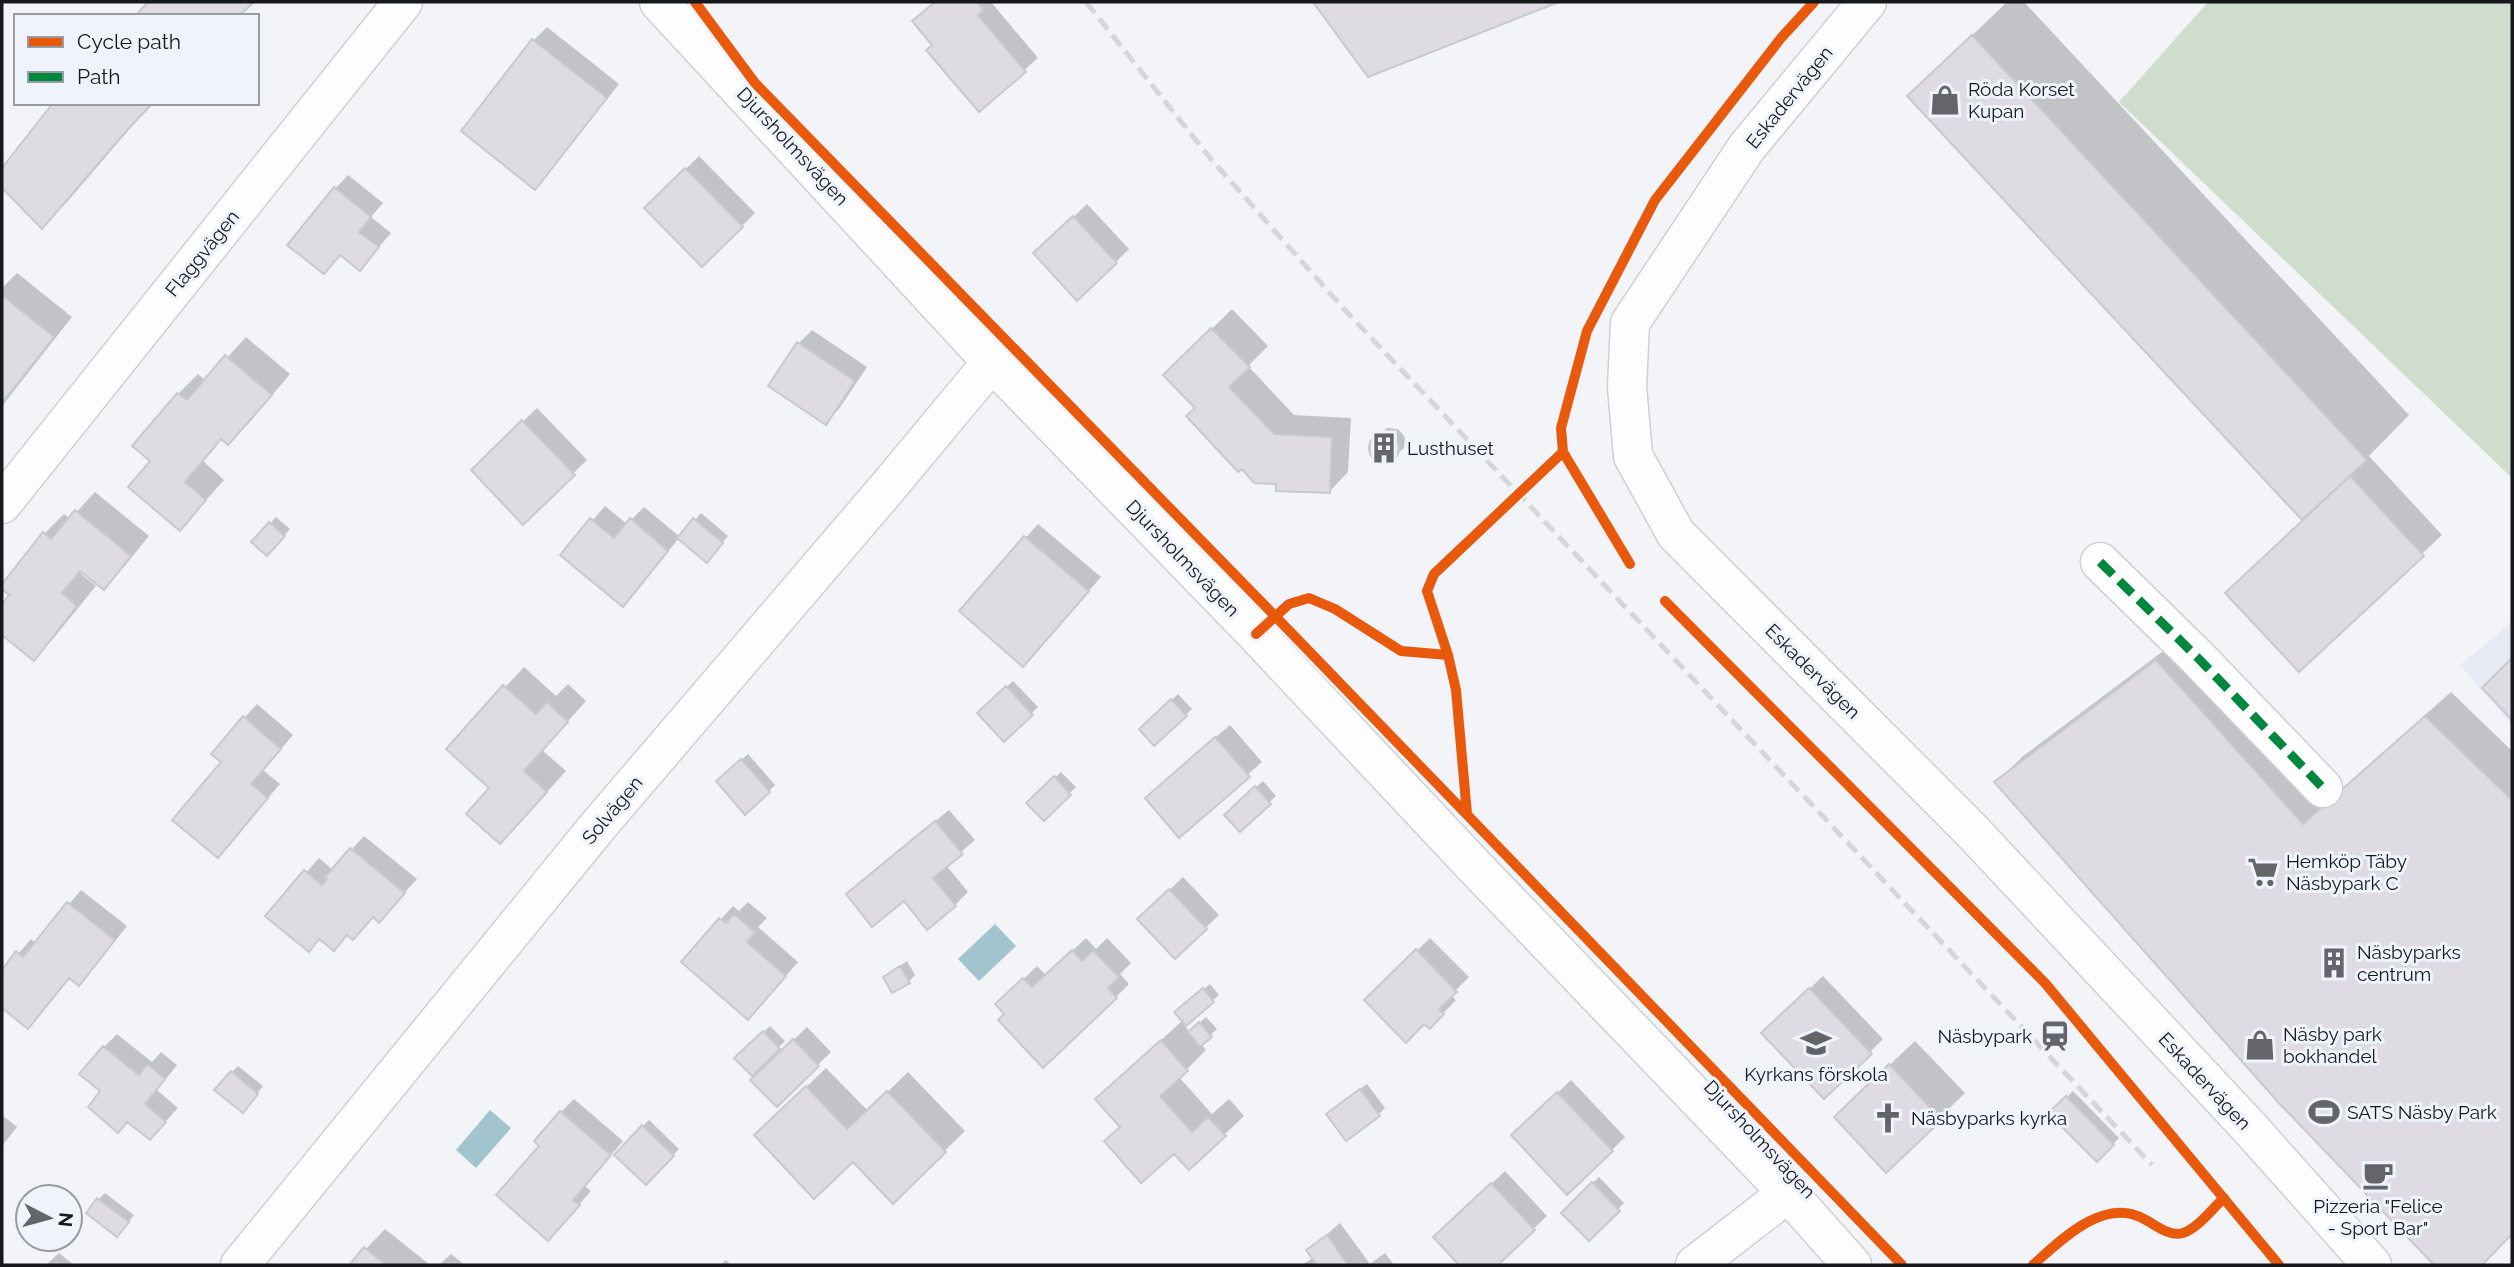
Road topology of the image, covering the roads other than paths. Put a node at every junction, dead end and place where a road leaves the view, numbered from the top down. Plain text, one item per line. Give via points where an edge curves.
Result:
1 (403, 2) edge
2 (659, 2) edge
3 (1864, 3) edge
4 (992, 362) junction
5 (2, 504) edge
6 (2099, 562) dead end
7 (2323, 788) dead end
8 (1788, 1193) junction
9 (240, 1265) edge
10 (1695, 1265) edge
11 (1852, 1265) edge
12 (2372, 1265) edge

1 - 5 street, Flaggvägen
2 - 4 street, Djursholmsvägen
3 - 12 street, Eskadervägen via 1747,147 1630,323 1627,387 1633,456 1676,534 1971,830
4 - 8 street, Djursholmsvägen
4 - 9 street, Solvägen via 598,826
6 - 7 street
8 - 10 street
8 - 11 street, Djursholmsvägen

